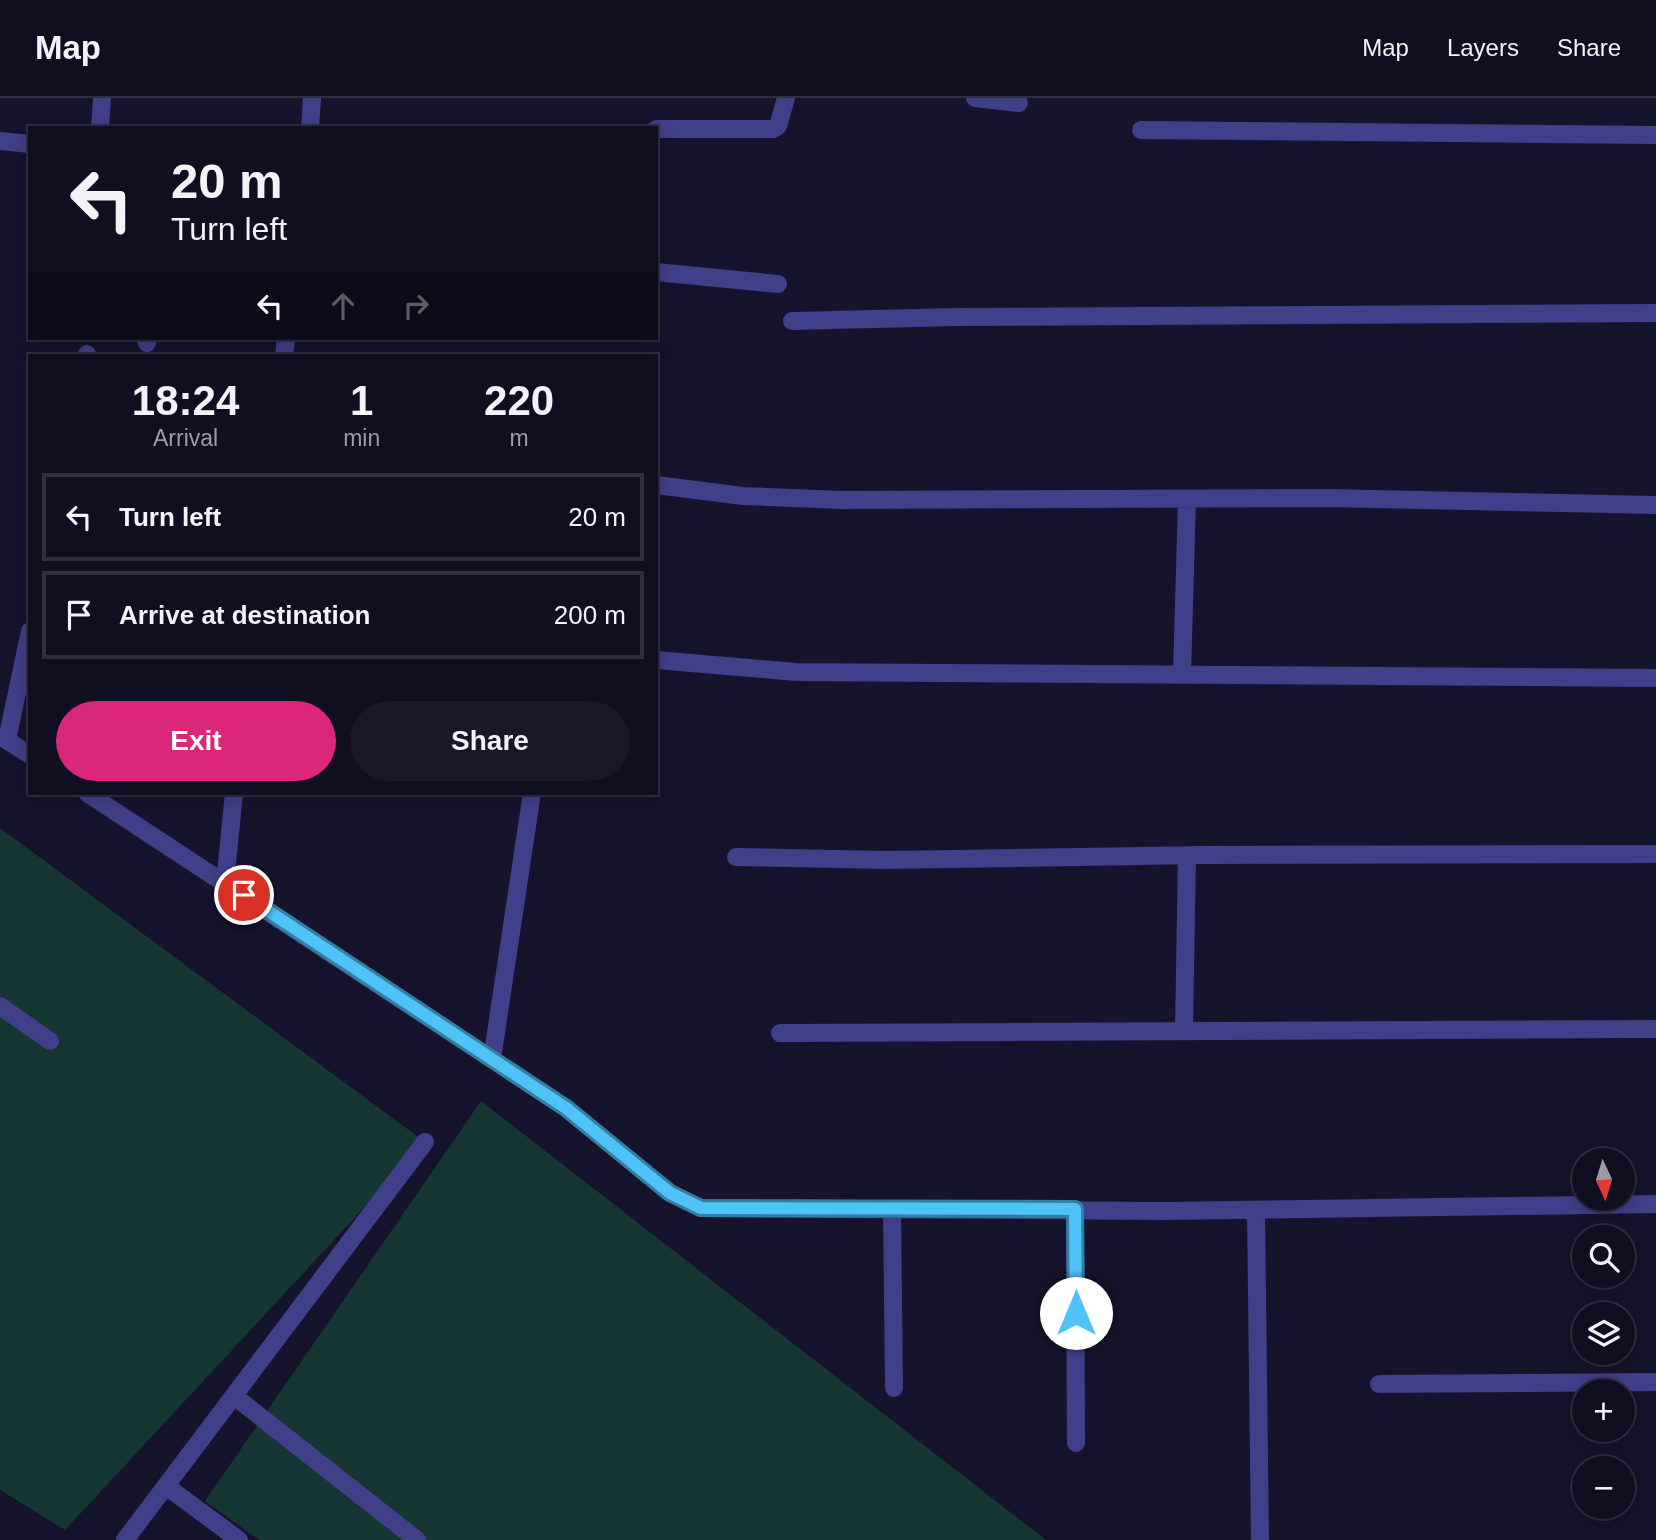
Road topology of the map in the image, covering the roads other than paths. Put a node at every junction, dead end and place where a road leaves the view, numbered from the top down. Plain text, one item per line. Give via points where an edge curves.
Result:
1 (102, 98) edge
2 (313, 98) edge
3 (786, 98) edge
4 (975, 98) edge
5 (1019, 103) dead end
6 (100, 126) edge
7 (310, 126) edge
8 (658, 128) edge
9 (1142, 130) dead end
10 (1656, 135) edge
11 (0, 141) edge
12 (28, 144) edge
13 (658, 272) edge
14 (778, 284) dead end
15 (1656, 313) edge
16 (792, 321) dead end
17 (658, 485) edge
18 (1187, 499) junction
19 (1656, 505) edge
20 (28, 639) edge
21 (658, 660) edge
22 (1182, 675) junction
23 (1656, 678) edge
24 (4, 738) edge
25 (28, 754) edge
26 (90, 795) edge
27 (234, 795) edge
28 (531, 795) edge
29 (1656, 854) edge
30 (1187, 855) junction
31 (736, 857) dead end
32 (225, 883) junction
33 (0, 1006) edge
34 (1184, 1029) junction
35 (1656, 1030) edge
36 (780, 1033) dead end
37 (50, 1041) dead end
38 (492, 1059) junction
39 (425, 1142) dead end
40 (1656, 1204) edge
41 (892, 1209) junction
42 (1075, 1209) junction
43 (1256, 1210) junction
44 (1656, 1382) edge
45 (1379, 1384) dead end
46 (894, 1388) dead end
47 (234, 1396) junction
48 (1076, 1443) dead end
49 (166, 1486) junction
50 (125, 1540) edge
51 (239, 1540) edge
52 (417, 1540) edge
53 (1260, 1540) edge

1 - 6 street
2 - 7 street
3 - 8 street via 773,129
4 - 5 street
9 - 10 street
11 - 12 street
13 - 14 street
15 - 16 street
17 - 18 street via 743,496 841,500
18 - 19 street
18 - 22 street
20 - 24 street
21 - 22 street via 796,672
22 - 23 street
24 - 25 street
26 - 32 street
27 - 32 street
28 - 38 street
29 - 30 street
30 - 31 street via 886,860
30 - 34 street
32 - 38 street
33 - 37 street
34 - 35 street
34 - 36 street
38 - 41 street via 566,1108 670,1193 701,1208
39 - 47 street
40 - 43 street
41 - 42 street
41 - 46 street
42 - 43 street
42 - 48 street
43 - 53 street
44 - 45 street
47 - 49 street
47 - 52 street
49 - 50 street
49 - 51 street

